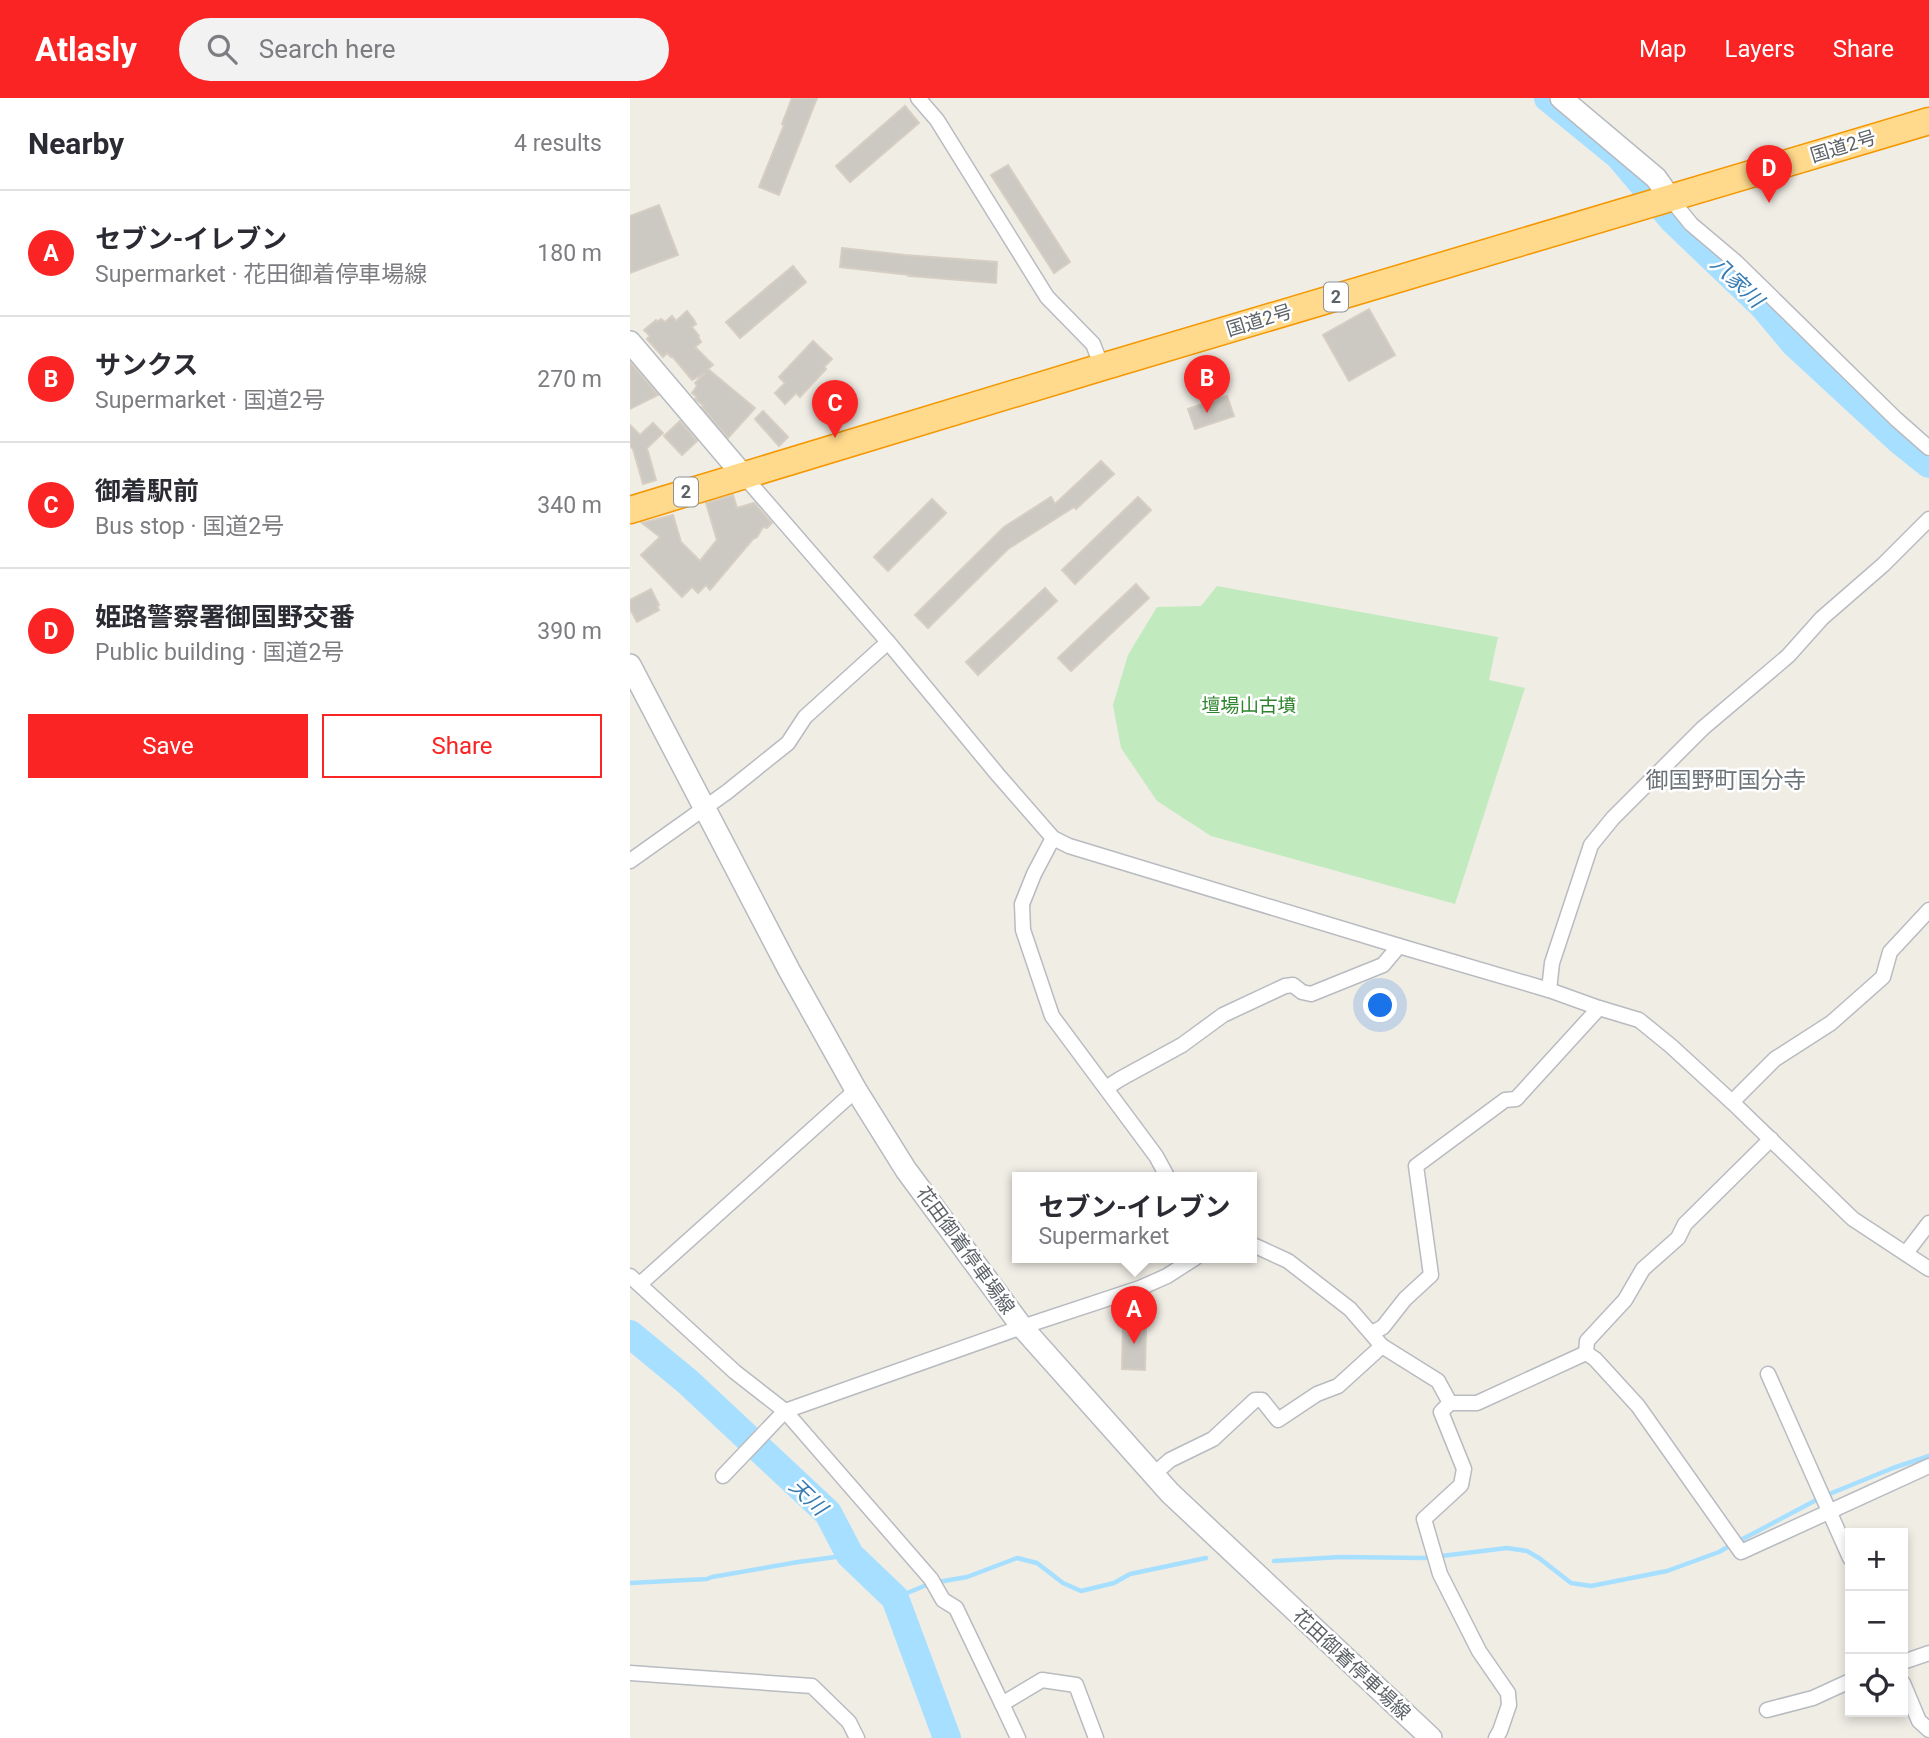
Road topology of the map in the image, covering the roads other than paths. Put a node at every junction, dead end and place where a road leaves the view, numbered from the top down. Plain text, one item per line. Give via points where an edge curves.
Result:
1 (918, 98) edge
2 (1561, 98) edge
3 (1929, 121) edge
4 (1670, 198) junction
5 (630, 342) edge
6 (1101, 367) junction
7 (1929, 448) edge
8 (743, 475) junction
9 (630, 510) edge
10 (1929, 519) edge
11 (888, 642) junction
12 (630, 665) edge
13 (704, 807) junction
14 (1053, 838) junction
15 (630, 861) edge
16 (1929, 910) edge
17 (1399, 946) junction
18 (1549, 990) junction
19 (1599, 1008) junction
20 (1106, 1088) junction
21 (856, 1090) junction
22 (1732, 1102) junction
23 (1772, 1139) junction
24 (1165, 1172) edge
25 (1929, 1223) edge
26 (1257, 1247) edge
27 (1906, 1253) junction
28 (1187, 1263) edge
29 (1929, 1269) edge
30 (635, 1280) edge
31 (1022, 1327) junction
32 (1372, 1333) junction
33 (1382, 1346) junction
34 (1586, 1353) junction
35 (1768, 1374) dead end
36 (1450, 1402) junction
37 (785, 1411) junction
38 (1929, 1466) edge
39 (1153, 1475) junction
40 (723, 1476) dead end
41 (1830, 1511) junction
42 (1845, 1547) edge
43 (1929, 1653) edge
44 (1908, 1660) edge
45 (630, 1674) edge
46 (1845, 1683) edge
47 (1908, 1695) edge
48 (1002, 1704) junction
49 (1767, 1710) dead end
50 (1929, 1730) edge
51 (857, 1738) edge
52 (1018, 1738) edge
53 (1096, 1738) edge
54 (1431, 1738) edge
55 (1496, 1738) edge

1 - 6 street via 937,120 1047,297 1093,344
2 - 4 main road via 1656,178
3 - 4 highway, 国道2号 / 2
4 - 6 highway, 国道2号 / 2
4 - 7 street
5 - 8 main road
6 - 8 highway, 国道2号 / 2
8 - 9 highway, 国道2号 / 2
8 - 11 street
10 - 18 street via 1822,618 1788,656 1703,728 1591,845 1552,963
11 - 13 street via 805,717 788,743
11 - 14 street
12 - 13 main road, 花田御着停車場線
13 - 15 street
13 - 21 main road, 花田御着停車場線
14 - 17 street
14 - 20 street via 1022,904 1023,930 1052,1016
16 - 22 street via 1891,952 1883,977 1831,1023 1775,1059
17 - 18 street
17 - 20 street via 1383,965 1311,994 1285,986 1223,1015 1182,1045
18 - 19 street
19 - 22 street via 1639,1020
19 - 32 street via 1516,1099 1504,1100 1416,1166 1431,1275
20 - 24 street
21 - 30 street
21 - 31 main road, 花田御着停車場線 via 906,1170
22 - 23 street
23 - 27 street via 1853,1219
23 - 34 street via 1643,1269 1625,1300 1587,1341
25 - 27 street
26 - 32 street via 1288,1261 1350,1309
27 - 29 street
28 - 31 street via 1140,1288
30 - 37 street via 735,1372
31 - 37 street
31 - 39 main road, 花田御着停車場線
32 - 33 street
33 - 36 street via 1438,1381
33 - 39 street via 1338,1386 1317,1394 1279,1420 1262,1400 1255,1400 1213,1440 1170,1460
34 - 36 street via 1477,1403
34 - 41 street via 1638,1406 1741,1552
35 - 41 street
36 - 55 street via 1441,1412 1464,1469 1461,1485 1424,1519 1440,1574 1479,1651 1508,1693 1509,1705
37 - 40 street
37 - 48 street via 931,1578 943,1600 956,1608
38 - 41 street
39 - 54 main road, 花田御着停車場線
41 - 42 street
43 - 44 street
45 - 51 street via 812,1686 849,1722
46 - 49 street via 1814,1698
47 - 50 street via 1919,1721
48 - 52 street
48 - 53 street via 1042,1681 1076,1685

